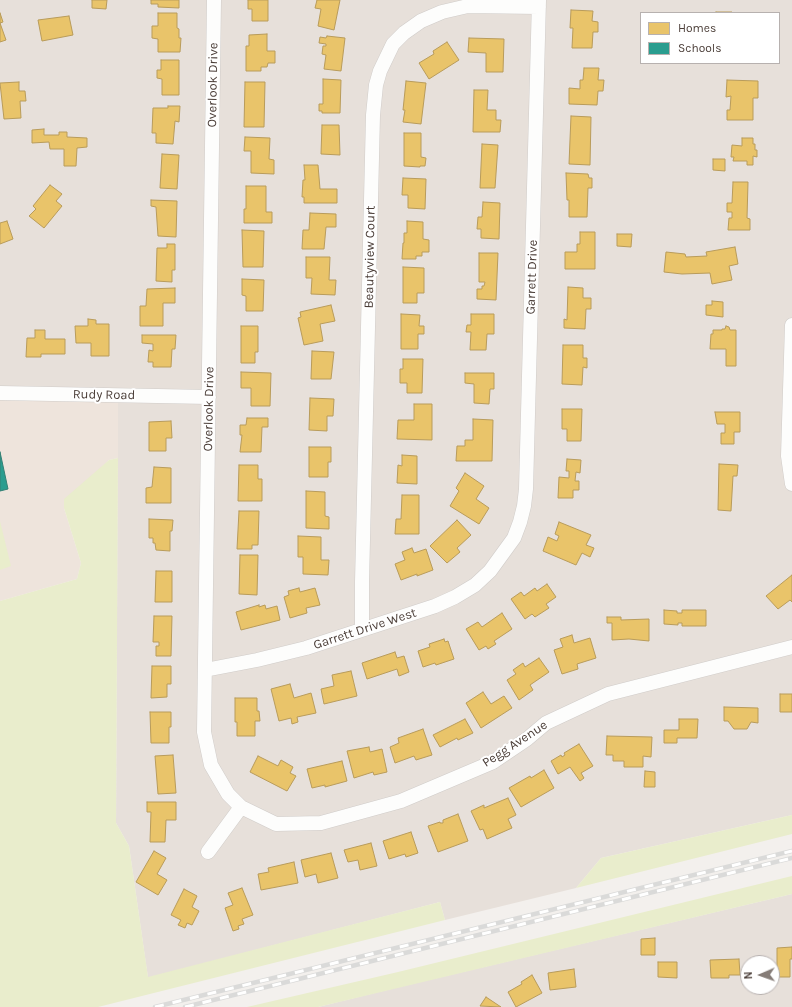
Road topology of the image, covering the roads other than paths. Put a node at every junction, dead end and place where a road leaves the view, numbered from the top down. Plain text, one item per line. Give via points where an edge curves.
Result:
1 (214, 0) edge
2 (539, 4) edge
3 (792, 325) edge
4 (0, 393) edge
5 (209, 397) junction
6 (792, 484) edge
7 (506, 551) joint
8 (362, 629) junction
9 (792, 647) edge
10 (206, 670) junction
11 (241, 807) junction
12 (208, 852) dead end

1 - 5 street, Overlook Drive
2 - 7 street, Garrett Drive via 526,489 520,522
2 - 8 street, Beautyview Court via 468,6 442,12 421,21 404,33 393,44 380,70 373,115
3 - 6 street via 788,456
4 - 5 street, Rudy Road
5 - 10 street, Overlook Drive
7 - 8 street, Garrett Drive West via 475,585 455,597 435,606
8 - 10 street, Garrett Drive West via 306,648
9 - 11 street, Pegg Avenue via 608,694 546,723 493,762 401,801 321,823 276,824
10 - 11 street, Overlook Drive via 204,732 211,765 228,794
11 - 12 street

